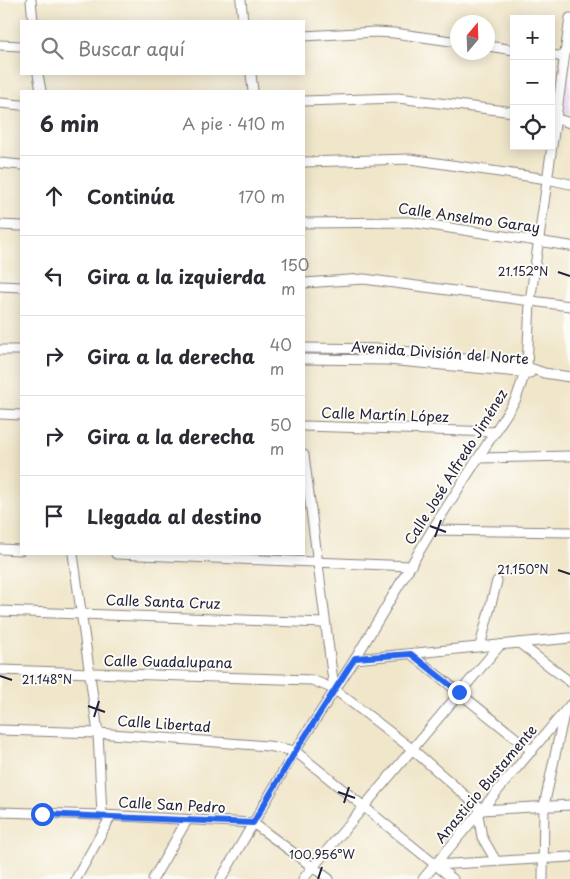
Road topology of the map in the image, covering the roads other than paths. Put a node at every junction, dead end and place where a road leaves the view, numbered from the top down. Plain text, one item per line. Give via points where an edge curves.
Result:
1 (31, 0) edge
2 (240, 0) edge
3 (570, 18) edge
4 (33, 20) edge
5 (244, 20) edge
6 (305, 36) edge
7 (450, 41) edge
8 (0, 45) edge
9 (20, 46) edge
10 (495, 47) edge
11 (510, 49) edge
12 (555, 56) edge
13 (564, 57) junction
14 (38, 75) edge
15 (251, 75) edge
16 (41, 90) edge
17 (253, 90) edge
18 (305, 101) edge
19 (0, 103) edge
20 (20, 105) edge
21 (555, 106) edge
22 (510, 112) edge
23 (555, 118) edge
24 (570, 123) edge
25 (550, 150) edge
26 (305, 162) edge
27 (0, 163) edge
28 (20, 165) edge
29 (547, 179) junction
30 (570, 184) edge
31 (305, 223) edge
32 (0, 224) edge
33 (20, 226) edge
34 (540, 242) junction
35 (570, 246) edge
36 (305, 283) edge
37 (0, 286) edge
38 (20, 287) edge
39 (530, 302) junction
40 (570, 306) edge
41 (305, 348) edge
42 (0, 350) edge
43 (20, 350) edge
44 (305, 359) edge
45 (526, 370) junction
46 (570, 377) edge
47 (0, 414) edge
48 (20, 414) edge
49 (305, 426) edge
50 (496, 432) junction
51 (570, 456) edge
52 (479, 458) junction
53 (305, 463) edge
54 (432, 530) junction
55 (570, 532) edge
56 (0, 549) edge
57 (20, 550) edge
58 (73, 555) edge
59 (138, 555) edge
60 (318, 563) junction
61 (410, 566) junction
62 (497, 581) dead end
63 (0, 611) edge
64 (81, 613) junction
65 (325, 623) junction
66 (570, 638) edge
67 (519, 643) junction
68 (500, 645) junction
69 (480, 646) junction
70 (411, 654) junction
71 (355, 658) junction
72 (0, 670) edge
73 (90, 674) junction
74 (570, 682) edge
75 (334, 689) junction
76 (459, 692) junction
77 (567, 709) edge
78 (566, 724) edge
79 (0, 730) edge
80 (98, 733) junction
81 (412, 749) junction
82 (532, 751) junction
83 (295, 752) junction
84 (570, 804) edge
85 (544, 806) junction
86 (363, 808) junction
87 (0, 812) edge
88 (480, 812) junction
89 (107, 816) junction
90 (187, 820) junction
91 (253, 823) junction
92 (570, 857) edge
93 (543, 859) junction
94 (496, 861) junction
95 (435, 865) junction
96 (314, 867) junction
97 (76, 879) edge
98 (153, 879) edge
99 (221, 879) edge
100 (303, 879) edge
101 (329, 879) edge
102 (422, 879) edge
103 (453, 879) edge
104 (543, 879) edge

1 - 4 street
2 - 5 street
3 - 13 street, Calle José Alfredo Jiménez
6 - 7 street via 385,32
8 - 9 street
10 - 11 street
12 - 13 street
13 - 21 street, Calle José Alfredo Jiménez
14 - 16 street
15 - 17 street
18 - 22 street via 398,98
19 - 20 street
23 - 24 street
25 - 29 street, Calle José Alfredo Jiménez
26 - 29 street via 410,159
27 - 28 street
29 - 30 street
29 - 34 street, Calle José Alfredo Jiménez
31 - 34 street, Calle Anselmo Garay via 410,222
32 - 33 street
34 - 35 street, Calle Anselmo Garay
34 - 39 street, Calle José Alfredo Jiménez
36 - 39 street via 364,279
37 - 38 street
39 - 40 street
39 - 45 street, Calle José Alfredo Jiménez
41 - 45 street, Avenida División del Norte via 386,349
42 - 43 street
44 - 45 street, Avenida División del Norte via 388,360
45 - 46 street, Avenida División del Norte
45 - 50 street, Calle José Alfredo Jiménez via 516,398
47 - 48 street
49 - 50 street, Calle Martín López
50 - 52 street, Calle José Alfredo Jiménez
51 - 52 street
52 - 54 street, Calle José Alfredo Jiménez
53 - 60 street
54 - 55 street
54 - 61 street, Calle José Alfredo Jiménez
56 - 57 street
58 - 64 street
59 - 60 street
60 - 61 street
60 - 65 street
61 - 71 street, Calle José Alfredo Jiménez
62 - 69 street
63 - 64 street, Calle Santa Cruz
64 - 65 street, Calle Santa Cruz
64 - 73 street
65 - 75 street
66 - 67 street
67 - 68 street
67 - 74 street
68 - 69 street
68 - 76 street
69 - 70 street
70 - 71 street
70 - 76 street
71 - 75 street, Calle José Alfredo Jiménez
72 - 73 street, Calle Guadalupana
73 - 75 street, Calle Guadalupana via 312,680
73 - 80 street
75 - 81 street, Calle Guadalupana
75 - 83 street, Calle José Alfredo Jiménez
76 - 81 street
76 - 82 street
77 - 78 street
77 - 82 street, Anasticio Bustamente
78 - 85 street
79 - 80 street, Calle Libertad
80 - 83 street, Calle Libertad via 268,746
80 - 89 street
81 - 86 street
81 - 88 street, Calle Guadalupana
82 - 88 street, Anasticio Bustamente
83 - 86 street
83 - 91 street, Calle José Alfredo Jiménez
84 - 85 street
85 - 88 street
85 - 93 street
86 - 95 street
86 - 96 street
87 - 89 street, Calle San Pedro
88 - 94 street via 482,837
88 - 95 street, Anasticio Bustamente
89 - 90 street, Calle San Pedro
89 - 97 street
90 - 91 street, Calle San Pedro
90 - 98 street
91 - 96 street
91 - 99 street, Calle José Alfredo Jiménez
92 - 93 street
93 - 94 street
93 - 104 street
94 - 95 street
95 - 102 street, Anasticio Bustamente
95 - 103 street
96 - 100 street
96 - 101 street

